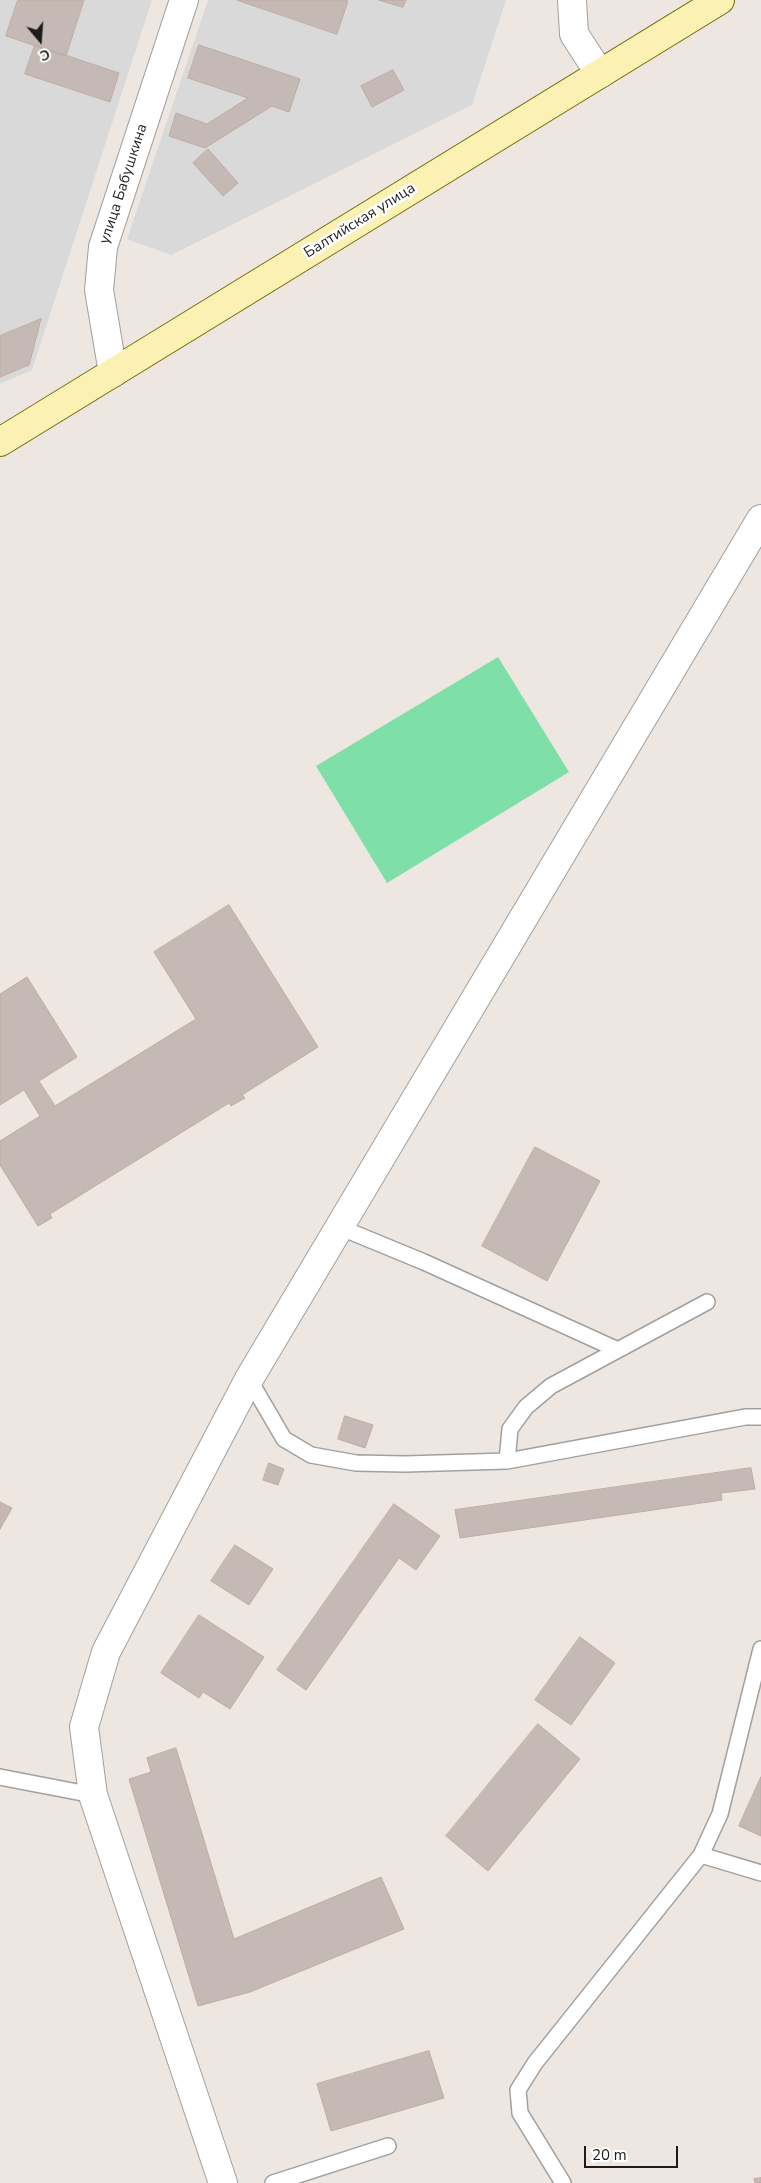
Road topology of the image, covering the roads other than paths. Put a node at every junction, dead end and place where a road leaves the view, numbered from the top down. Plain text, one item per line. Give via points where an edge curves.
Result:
1 (184, 0) edge
2 (572, 0) edge
3 (720, 0) edge
4 (600, 74) junction
5 (113, 373) junction
6 (0, 442) edge
7 (761, 519) edge
8 (339, 1227) junction
9 (706, 1302) dead end
10 (618, 1350) junction
11 (248, 1378) junction
12 (761, 1417) edge
13 (506, 1461) junction
14 (761, 1649) edge
15 (0, 1777) edge
16 (93, 1794) junction
17 (701, 1855) junction
18 (761, 1873) edge
19 (388, 2146) dead end
20 (223, 2183) edge
21 (274, 2183) edge
22 (562, 2183) edge

1 - 5 street, улица Бабушкина via 103,248 99,290
2 - 4 street via 574,34
3 - 4 main road, Балтийская улица
4 - 5 main road, Балтийская улица
5 - 6 main road, Балтийская улица
7 - 8 street
8 - 10 lane
8 - 11 street
9 - 10 lane
10 - 13 lane via 550,1386 526,1407 510,1429
11 - 13 lane via 284,1439 312,1454 356,1463
11 - 16 street via 106,1652 84,1727
12 - 13 lane via 745,1417
14 - 17 lane via 720,1814
15 - 16 lane
16 - 20 street
17 - 18 lane
17 - 22 lane via 535,2063 518,2090 520,2113
19 - 21 lane

